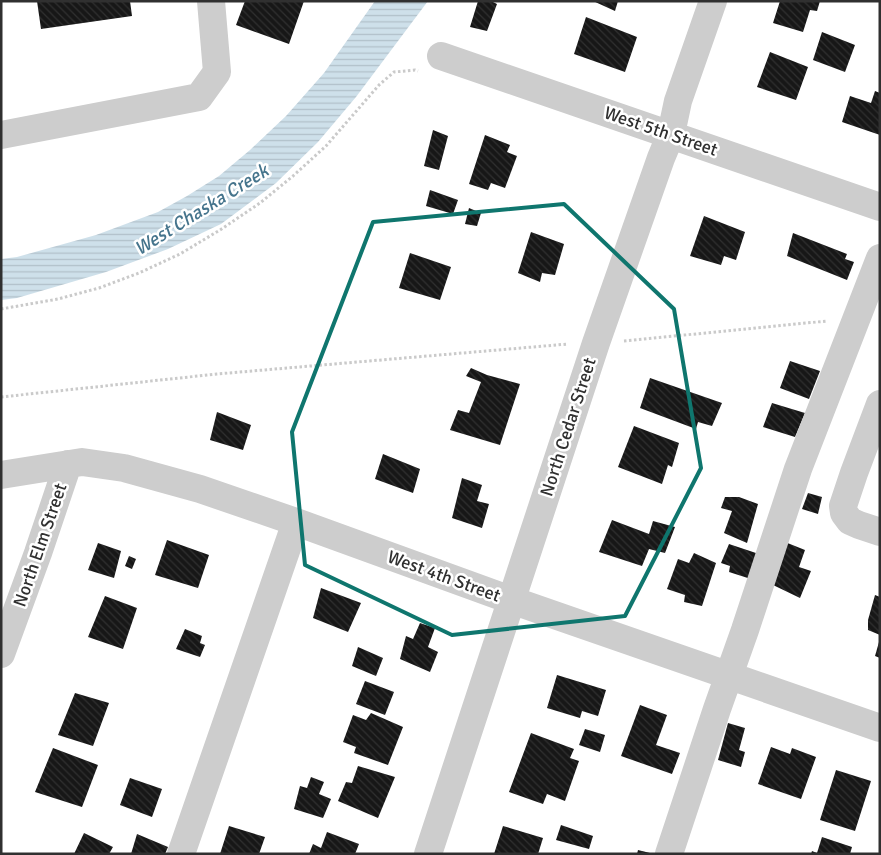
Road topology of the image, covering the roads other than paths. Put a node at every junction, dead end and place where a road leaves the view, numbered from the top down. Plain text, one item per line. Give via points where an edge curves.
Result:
1 (211, 1) edge
2 (713, 1) edge
3 (431, 64) road end
4 (671, 134) junction
5 (1, 135) edge
6 (880, 207) edge
7 (880, 258) edge
8 (880, 404) edge
9 (68, 464) junction
10 (1, 475) edge
11 (296, 522) junction
12 (880, 532) edge
13 (511, 600) junction
14 (1, 654) edge
15 (728, 676) junction
16 (880, 728) edge
17 (181, 854) edge
18 (428, 854) edge
19 (669, 854) edge

1 - 5 street via 217,72 199,98
2 - 4 street, North Cedar Street via 678,101
3 - 4 street, West 5th Street
4 - 6 street, West 5th Street
4 - 13 street, North Cedar Street via 596,343
7 - 15 street via 798,469
8 - 12 street via 843,506 850,521
9 - 10 street, West 4th Street
9 - 11 street, West 4th Street via 82,462 124,468 200,489
9 - 14 street, North Elm Street
11 - 13 street, West 4th Street
11 - 17 street
13 - 15 street, West 4th Street
13 - 18 street, North Cedar Street
15 - 16 street, West 4th Street
15 - 19 street

